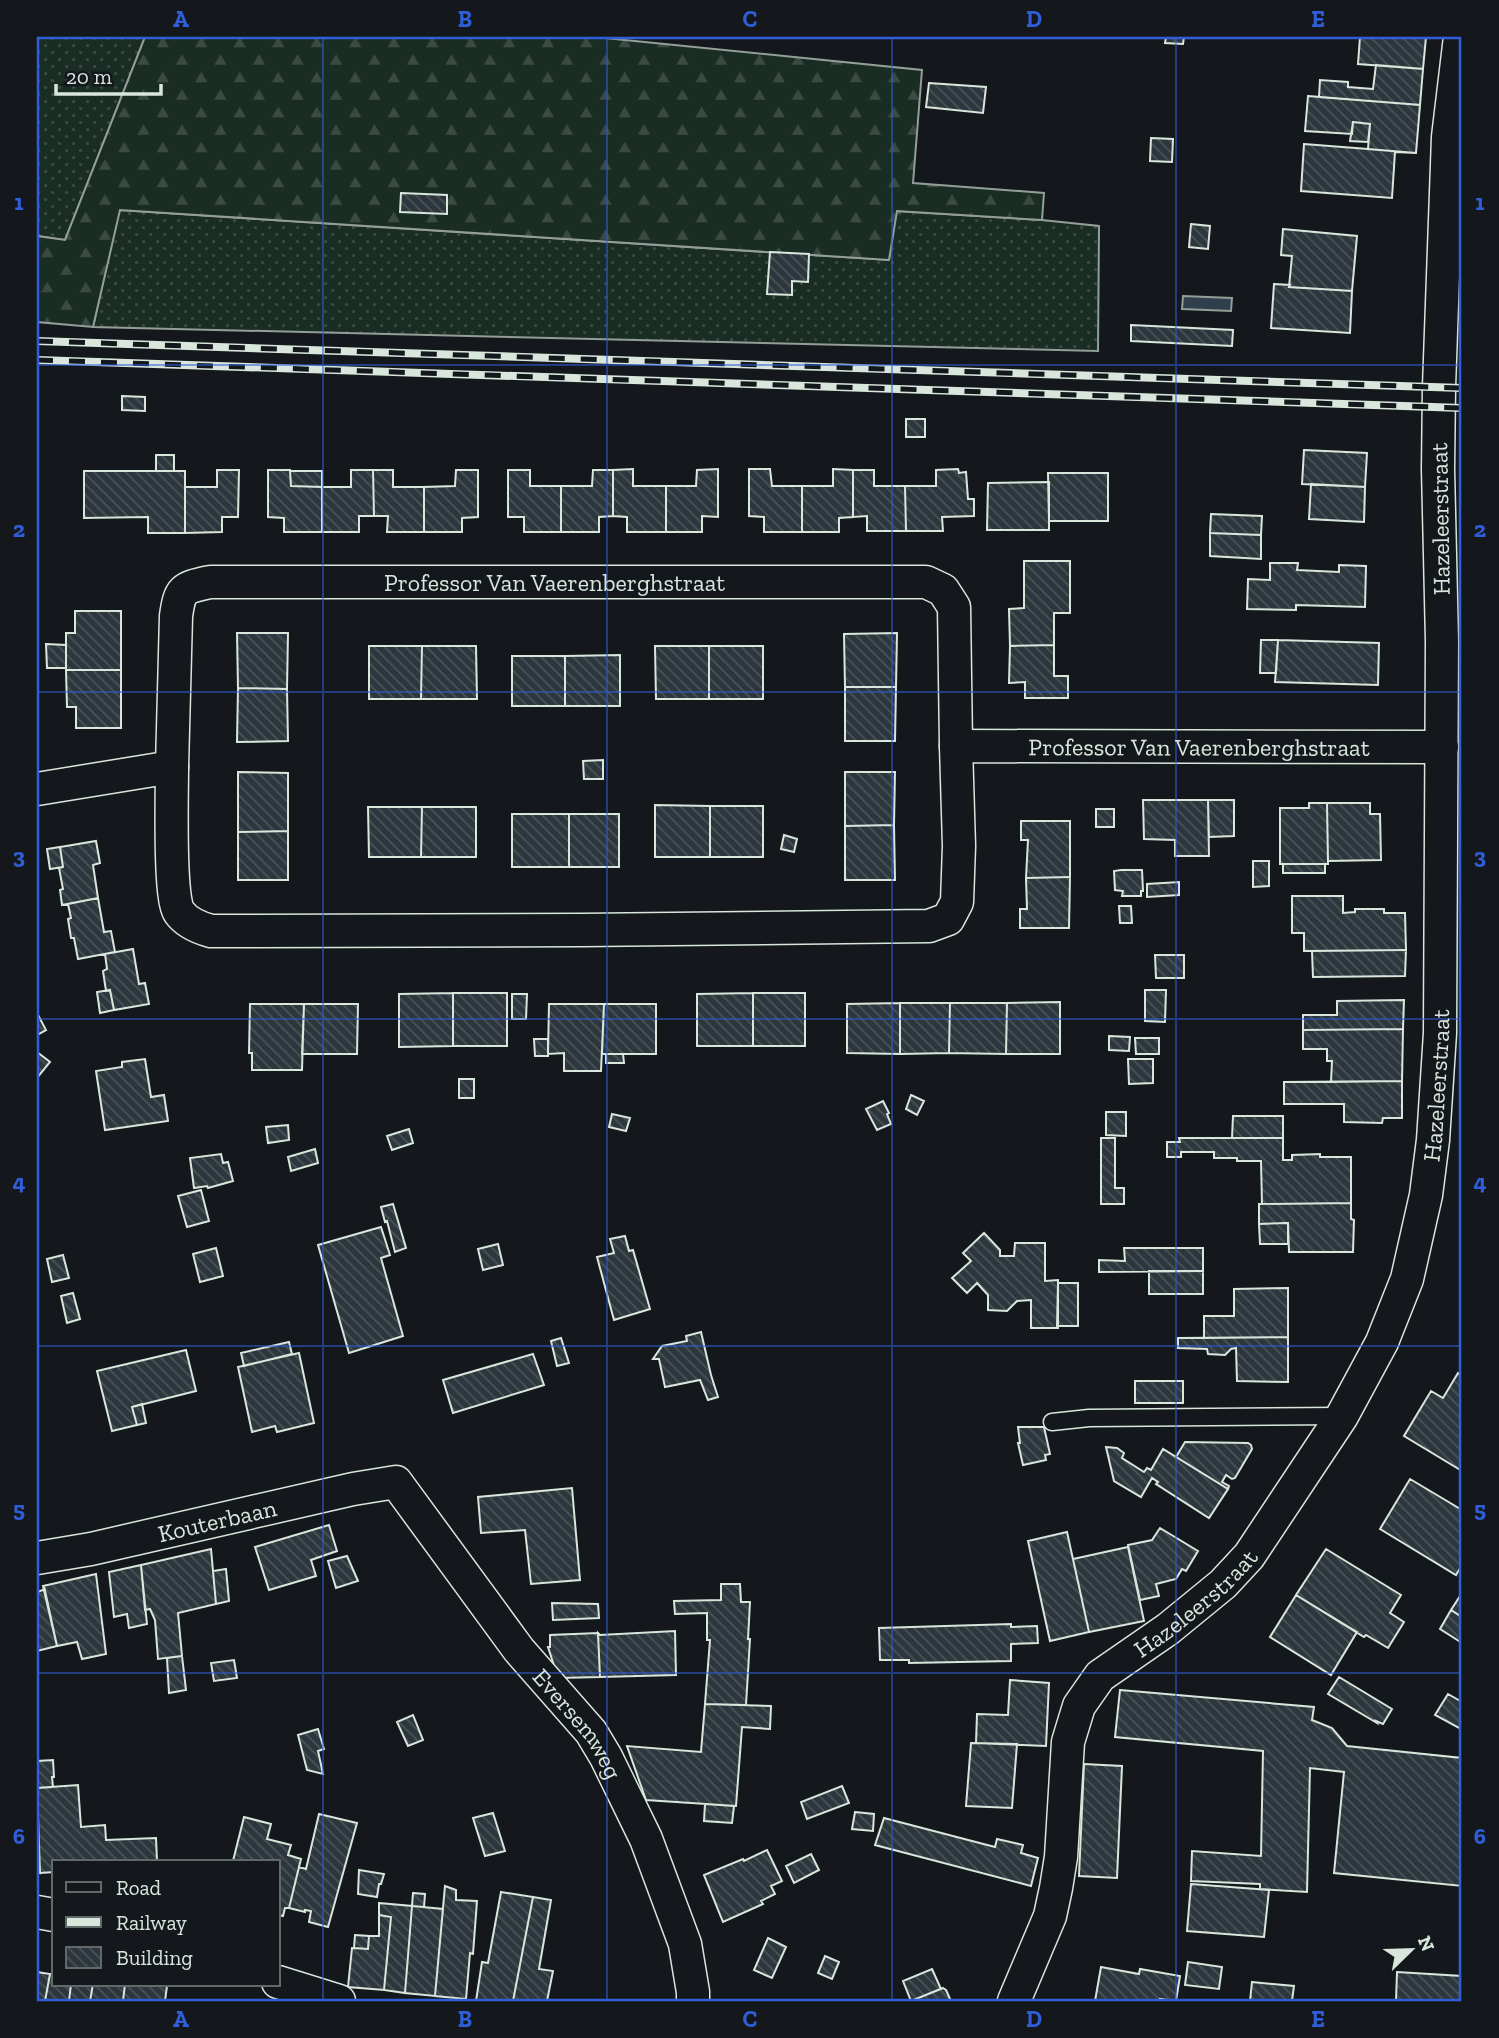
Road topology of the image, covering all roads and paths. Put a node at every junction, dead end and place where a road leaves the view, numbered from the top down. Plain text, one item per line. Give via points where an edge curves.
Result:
1 (1460, 37) edge
2 (956, 746) junction
3 (1442, 747) junction
4 (172, 767) junction
5 (37, 789) edge
6 (1342, 1416) junction
7 (1052, 1422) dead end
8 (396, 1482) joint
9 (37, 1558) edge
10 (280, 1983) edge
11 (339, 2001) edge
12 (692, 2001) edge
13 (1014, 2001) edge

1 - 3 street, Hazeleerstraat via 1448,137 1439,387
2 - 3 street, Professor Van Vaerenberghstraat
2 - 4 street, Professor Van Vaerenberghstraat via 957,902 948,919 929,926 211,931 177,911 172,884
2 - 4 street, Professor Van Vaerenberghstraat via 954,607 943,590 926,582 209,582 188,587 179,598
3 - 6 street, Hazeleerstraat via 1440,1033 1426,1195 1402,1292 1382,1342
4 - 5 street
6 - 7 lane
6 - 13 street, Hazeleerstraat via 1249,1556 1168,1629 1100,1676 1079,1706 1068,1742 1061,1857 1050,1916
8 - 9 street, Kouterbaan
8 - 12 street, Eversemweg via 519,1650 592,1732 646,1839 685,1944
10 - 11 street

